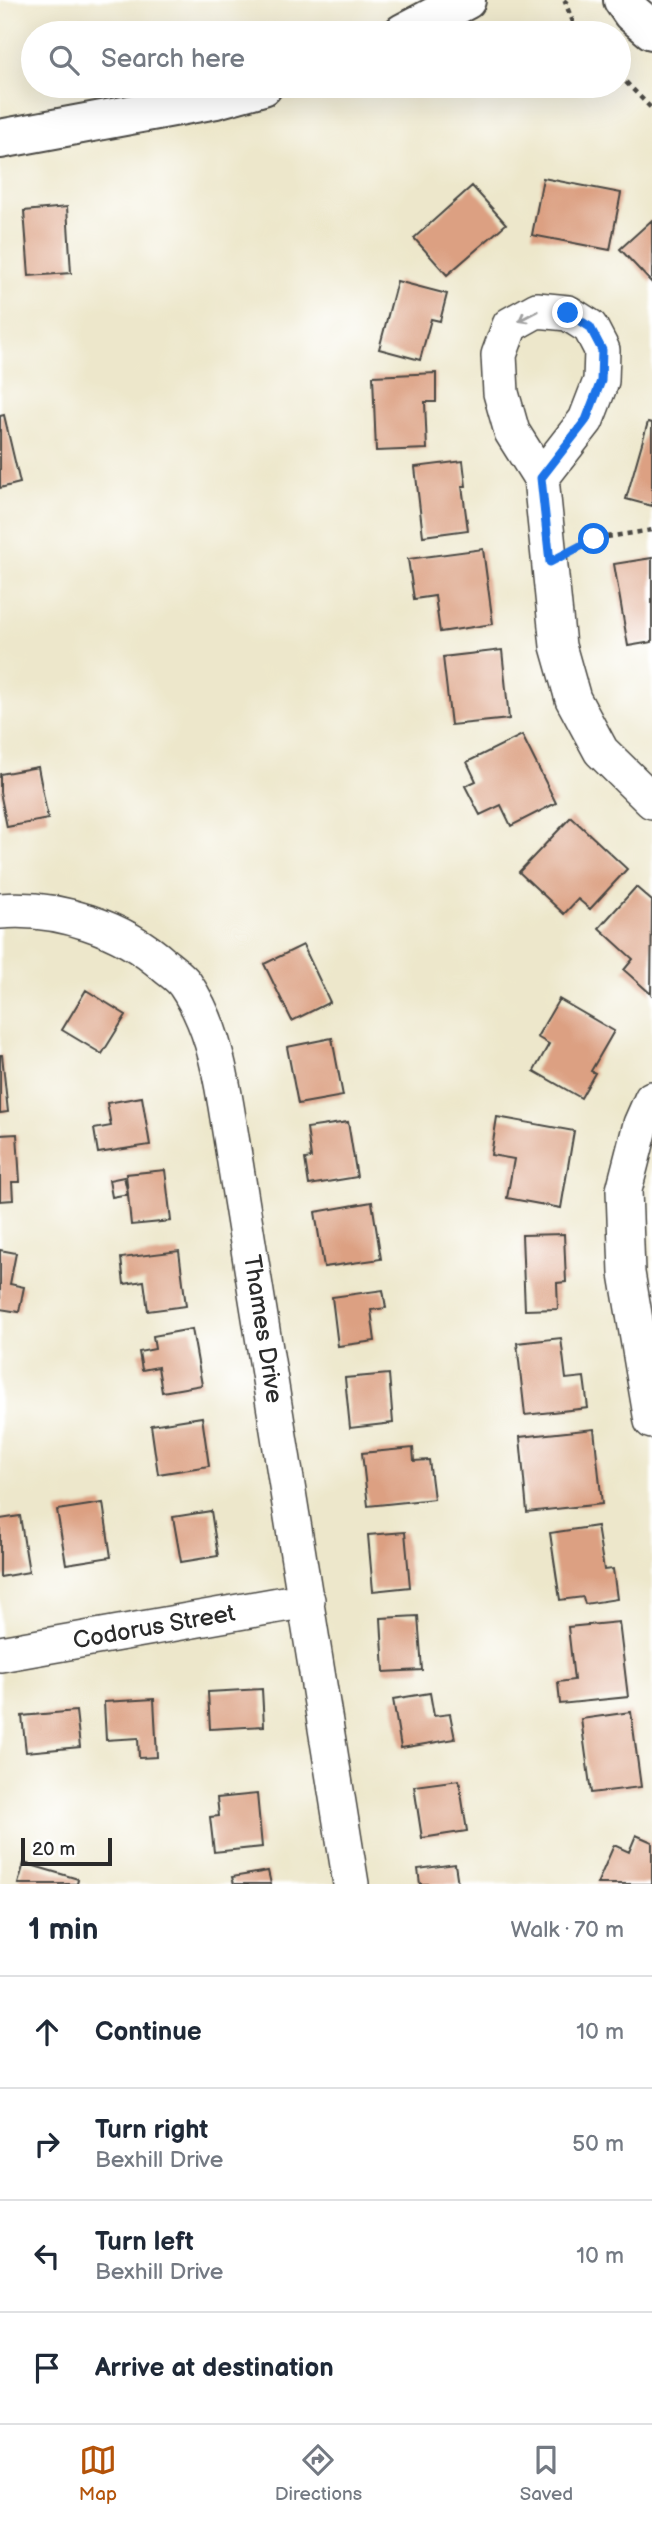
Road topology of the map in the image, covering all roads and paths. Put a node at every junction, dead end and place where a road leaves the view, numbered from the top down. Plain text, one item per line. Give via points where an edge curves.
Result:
1 (466, 0) edge
2 (567, 0) edge
3 (623, 0) edge
4 (426, 21) edge
5 (573, 21) edge
6 (652, 30) edge
7 (631, 87) edge
8 (220, 98) edge
9 (652, 109) edge
10 (0, 139) edge
11 (541, 478) dead end
12 (652, 530) edge
13 (550, 562) junction
14 (652, 801) edge
15 (0, 911) edge
16 (652, 1099) edge
17 (652, 1421) edge
18 (307, 1600) junction
19 (0, 1654) edge
20 (351, 1884) edge

1 - 4 street
2 - 5 path
3 - 6 street
7 - 9 path
8 - 10 street
11 - 13 street
12 - 13 path via 594,539
13 - 14 street via 558,646 573,699 601,751
15 - 18 street, Thames Drive via 49,912 100,927 149,951 184,982 205,1021 218,1059
16 - 17 street via 624,1190 627,1273
18 - 19 street, Codorus Street
18 - 20 street, Thames Drive

